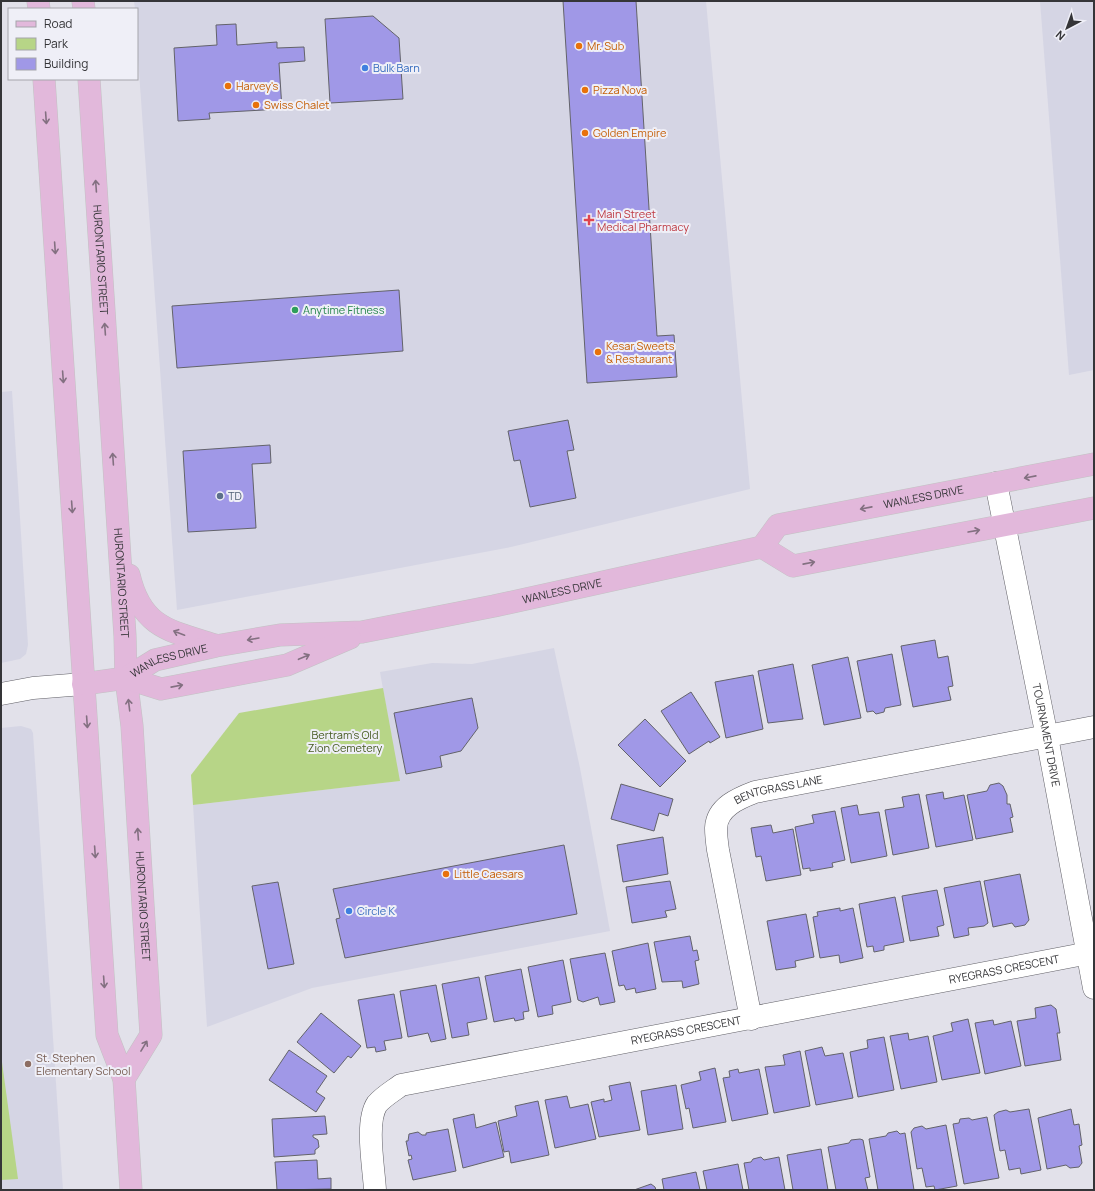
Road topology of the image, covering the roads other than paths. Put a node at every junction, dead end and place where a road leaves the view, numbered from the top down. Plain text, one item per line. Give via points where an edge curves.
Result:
1 (44, 80) edge
2 (88, 80) edge
3 (1094, 464) edge
4 (996, 483) junction
5 (116, 498) junction
6 (1094, 508) edge
7 (1005, 525) junction
8 (762, 547) junction
9 (362, 632) junction
10 (216, 646) junction
11 (126, 678) junction
12 (83, 684) junction
13 (1, 694) edge
14 (1094, 727) edge
15 (1048, 737) junction
16 (1091, 953) edge
17 (1094, 988) edge
18 (751, 1019) junction
19 (124, 1079) junction
20 (131, 1190) edge
21 (375, 1190) edge

1 -> 12 main road
5 -> 2 main road, HURONTARIO STREET
3 -> 4 main road, WANLESS DRIVE
4 - 7 street, TOURNAMENT DRIVE
4 -> 8 main road, WANLESS DRIVE via 778,525
10 -> 5 main road via 168,629 154,621 141,608 133,592 127,568
5 - 11 main road, HURONTARIO STREET
6 - 7 main road
8 -> 7 main road via 793,566
7 - 15 street, TOURNAMENT DRIVE
8 - 9 main road, WANLESS DRIVE via 494,606
9 -> 10 main road, WANLESS DRIVE via 280,635
11 -> 9 main road, WANLESS DRIVE via 161,689 287,665
10 - 11 main road, WANLESS DRIVE via 155,660
11 - 12 main road
19 -> 11 main road, HURONTARIO STREET via 151,1034
12 - 13 street via 33,688
12 -> 19 main road via 107,1035
14 - 15 street, BENTGRASS LANE
15 - 16 street, TOURNAMENT DRIVE
15 - 18 street, BENTGRASS LANE via 755,792 738,798 724,810 716,826 718,850
16 - 17 street, TOURNAMENT DRIVE
16 - 18 street, RYEGRASS CRESCENT
18 - 21 street, RYEGRASS CRESCENT via 402,1085 387,1094 376,1105 372,1121
19 - 20 main road

